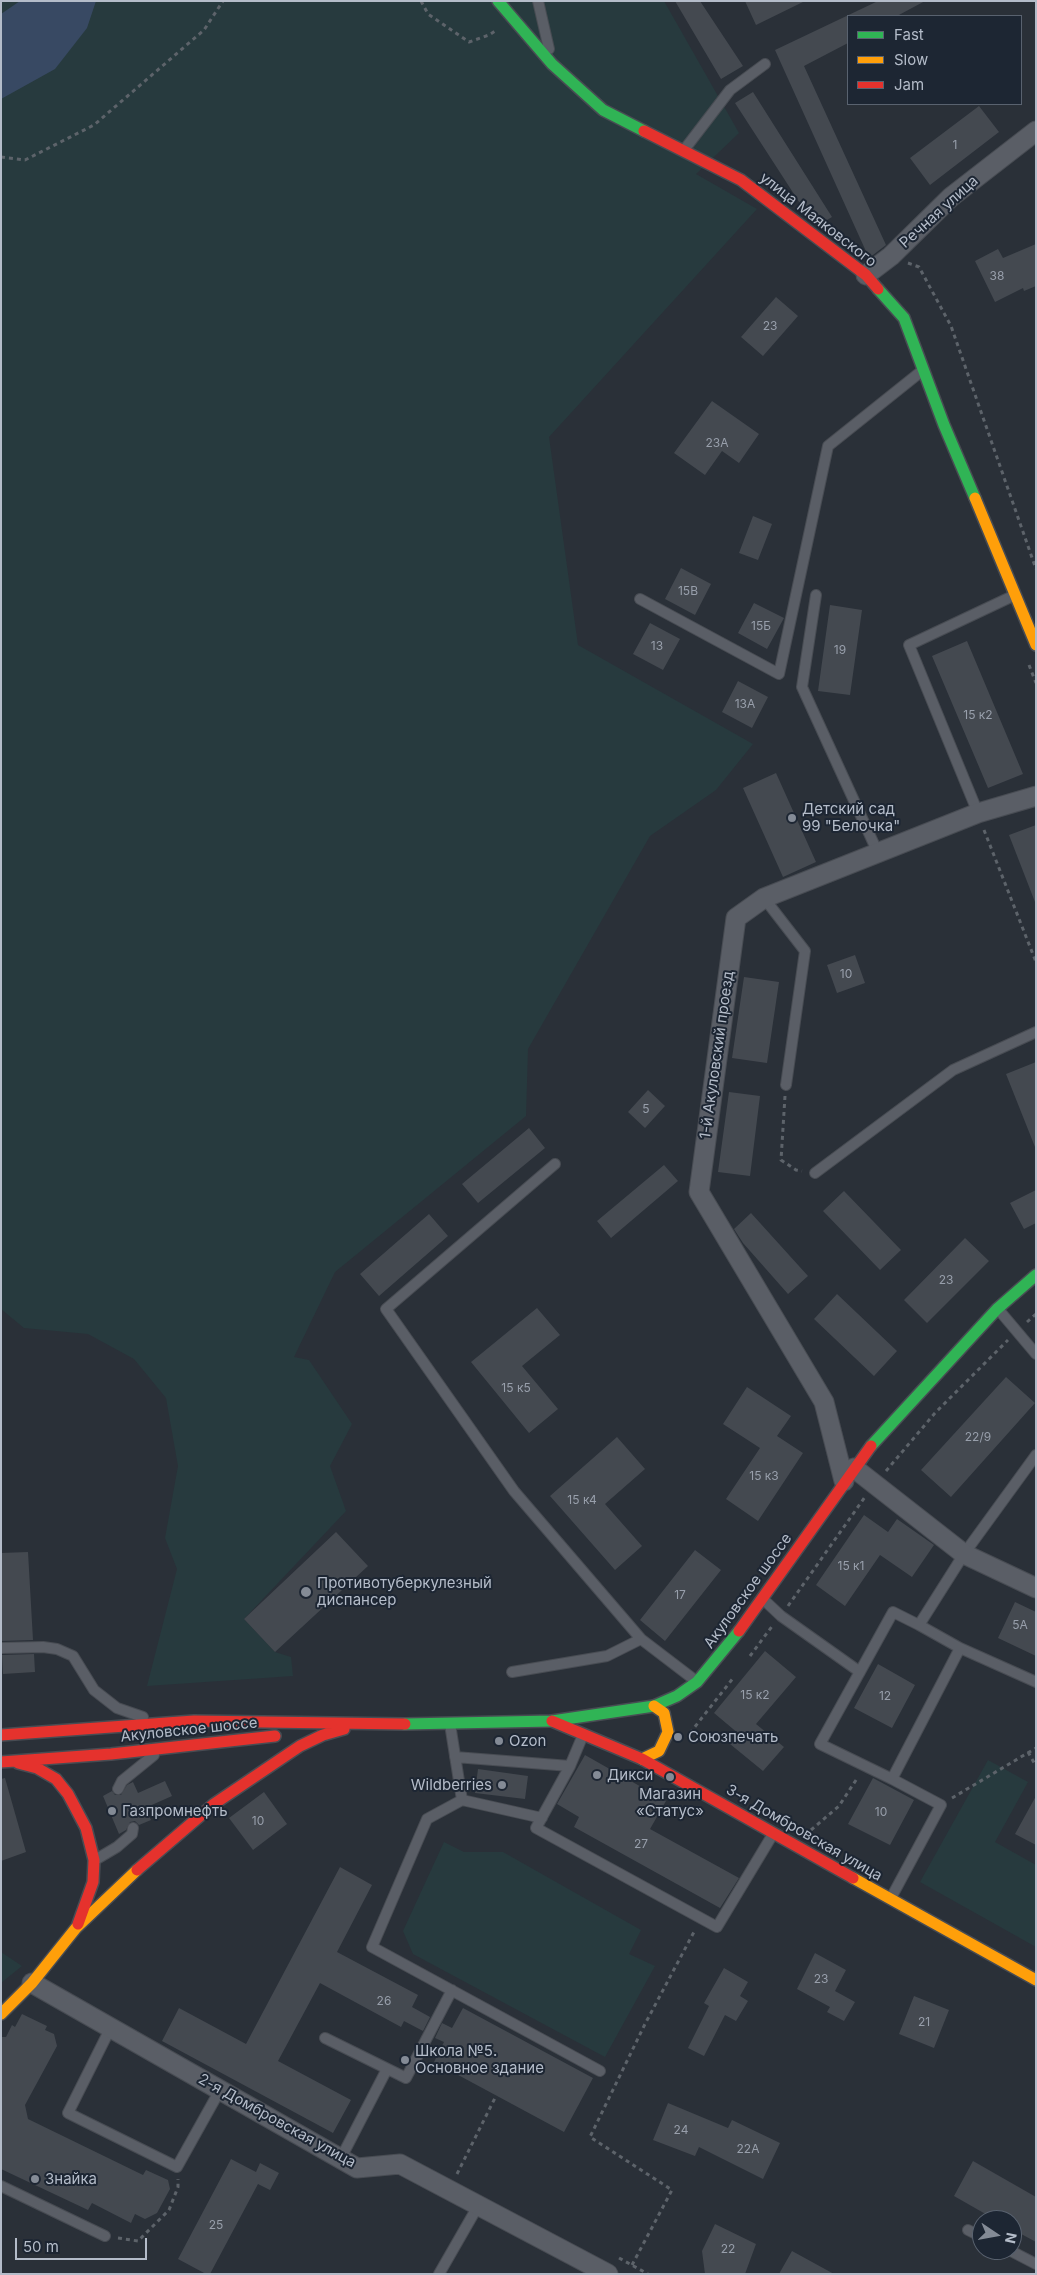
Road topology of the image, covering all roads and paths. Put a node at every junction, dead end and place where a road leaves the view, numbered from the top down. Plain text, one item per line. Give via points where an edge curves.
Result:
1 (223, 1) edge
2 (420, 1) edge
3 (498, 1) edge
4 (538, 1) edge
5 (511, 18) junction
6 (552, 64) junction
7 (765, 64) dead end
8 (1036, 131) edge
9 (682, 152) junction
10 (1, 157) edge
11 (891, 256) junction
12 (866, 275) junction
13 (924, 370) junction
14 (1036, 569) edge
15 (816, 595) dead end
16 (1016, 595) junction
17 (640, 599) dead end
18 (1036, 644) edge
19 (1036, 796) edge
20 (978, 814) junction
21 (878, 853) junction
22 (764, 898) junction
23 (1036, 962) edge
24 (1036, 1032) edge
25 (786, 1085) joint
26 (554, 1164) dead end
27 (815, 1173) joint
28 (1036, 1275) edge
29 (997, 1309) junction
30 (1036, 1354) edge
31 (1036, 1455) edge
32 (849, 1474) junction
33 (964, 1554) junction
34 (1036, 1588) edge
35 (763, 1599) junction
36 (918, 1625) junction
37 (641, 1639) junction
38 (1, 1648) edge
39 (960, 1648) junction
40 (512, 1672) dead end
41 (860, 1672) junction
42 (697, 1682) junction
43 (1036, 1682) edge
44 (654, 1706) junction
45 (629, 1708) junction
46 (552, 1721) junction
47 (158, 1722) junction
48 (618, 1722) dead end
49 (450, 1723) junction
50 (380, 1724) junction
51 (352, 1727) junction
52 (584, 1733) junction
53 (1, 1735) edge
54 (1036, 1748) edge
55 (162, 1749) junction
56 (1028, 1752) junction
57 (455, 1757) junction
58 (642, 1759) junction
59 (6, 1762) edge
60 (570, 1766) junction
61 (865, 1766) junction
62 (1036, 1766) edge
63 (892, 1779) junction
64 (118, 1789) dead end
65 (462, 1800) junction
66 (941, 1804) junction
67 (542, 1818) junction
68 (133, 1828) dead end
69 (773, 1834) junction
70 (806, 1834) dead end
71 (94, 1860) junction
72 (890, 1899) junction
73 (701, 1918) junction
74 (76, 1928) junction
75 (1036, 1980) edge
76 (32, 1983) junction
77 (452, 1990) junction
78 (1, 2014) edge
79 (111, 2027) junction
80 (325, 2038) dead end
81 (387, 2069) junction
82 (600, 2071) dead end
83 (220, 2090) junction
84 (496, 2096) dead end
85 (341, 2158) junction
86 (177, 2167) junction
87 (457, 2174) dead end
88 (1, 2186) edge
89 (478, 2206) junction
90 (968, 2230) dead end
91 (972, 2232) edge
92 (105, 2236) joint
93 (1022, 2257) edge
94 (1036, 2264) edge
95 (632, 2265) dead end
96 (440, 2274) edge
97 (608, 2274) edge

1 - 10 path via 204,30 94,125 25,160
2 - 5 path via 428,14 469,42 489,35
3 - 5 street, улица Маяковского
4 - 6 lane
5 - 6 street, улица Маяковского
6 - 9 street, улица Маяковского via 603,110
7 - 9 lane via 730,90
8 - 11 street, Речная улица via 950,197
9 - 12 street, улица Маяковского via 741,180
11 - 12 street, Речная улица
11 - 14 path via 919,268 951,326
12 - 13 street, улица Маяковского via 904,318
13 - 16 street, улица Маяковского
13 - 17 lane via 828,446 779,674
15 - 21 lane via 802,687
16 - 18 street, улица Маяковского
16 - 20 lane via 909,645
19 - 20 street, 1-й Акуловский проезд
20 - 21 street, 1-й Акуловский проезд
20 - 23 path
21 - 22 street, 1-й Акуловский проезд
22 - 25 lane via 806,951
22 - 32 street, 1-й Акуловский проезд via 736,918 699,1192 824,1402
24 - 27 lane via 953,1070
25 - 27 path via 780,1160 796,1170
26 - 37 lane via 386,1309 514,1491
28 - 29 street, Акуловское шоссе
29 - 30 lane
29 - 32 street, Акуловское шоссе
31 - 33 lane
32 - 33 street
32 - 35 street, Акуловское шоссе
33 - 34 street
33 - 36 lane
35 - 41 lane via 781,1616
35 - 42 street, Акуловское шоссе
36 - 39 lane
36 - 41 lane via 893,1612
37 - 40 lane via 607,1656
37 - 42 lane
38 - 47 lane via 43,1647 73,1656 94,1690 117,1708
39 - 43 lane
39 - 63 lane
41 - 61 lane via 820,1744
42 - 44 street, Акуловское шоссе
44 - 45 street, Акуловское шоссе
44 - 58 street via 664,1713 668,1732 659,1751
45 - 46 street, Акуловское шоссе
45 - 48 street
46 - 49 street, Акуловское шоссе
46 - 52 street, 3-я Домбровская улица
47 - 50 street, Акуловское шоссе
47 - 53 street, Акуловское шоссе
49 - 50 street, Акуловское шоссе
49 - 57 lane
50 - 51 street, Акуловское шоссе
51 - 55 street, Акуловское шоссе
51 - 74 street via 323,1734 300,1746 214,1804 161,1848
52 - 58 street, 3-я Домбровская улица via 616,1742
52 - 60 lane
54 - 56 path
55 - 59 street, Акуловское шоссе
55 - 64 lane via 122,1781
56 - 62 path
56 - 66 path
57 - 60 lane
57 - 65 lane
58 - 69 street, 3-я Домбровская улица
59 - 71 street via 37,1768 56,1779 86,1828
60 - 67 lane
61 - 63 lane
61 - 70 path via 839,1806
63 - 66 lane
65 - 67 lane
65 - 77 lane via 427,1819 372,1947
66 - 72 lane
67 - 73 lane via 536,1828
68 - 71 lane via 132,1834 117,1847
69 - 72 street, 3-я Домбровская улица
69 - 73 lane via 717,1927
71 - 74 street via 94,1882
72 - 75 street, 3-я Домбровская улица
73 - 95 path via 590,2137 672,2190
74 - 76 street
76 - 78 street
76 - 79 street, 2-я Домбровская улица
77 - 81 lane via 406,2078
77 - 82 lane
79 - 83 street, 2-я Домбровская улица
79 - 86 lane via 68,2113
80 - 81 lane
81 - 85 lane
83 - 85 street, 2-я Домбровская улица
83 - 86 lane
84 - 87 path
85 - 89 street, 2-я Домбровская улица via 357,2168 400,2164
86 - 92 path via 178,2187 169,2210 138,2241
88 - 92 lane
89 - 96 lane
89 - 97 street, 2-я Домбровская улица
90 - 91 lane
93 - 94 lane

